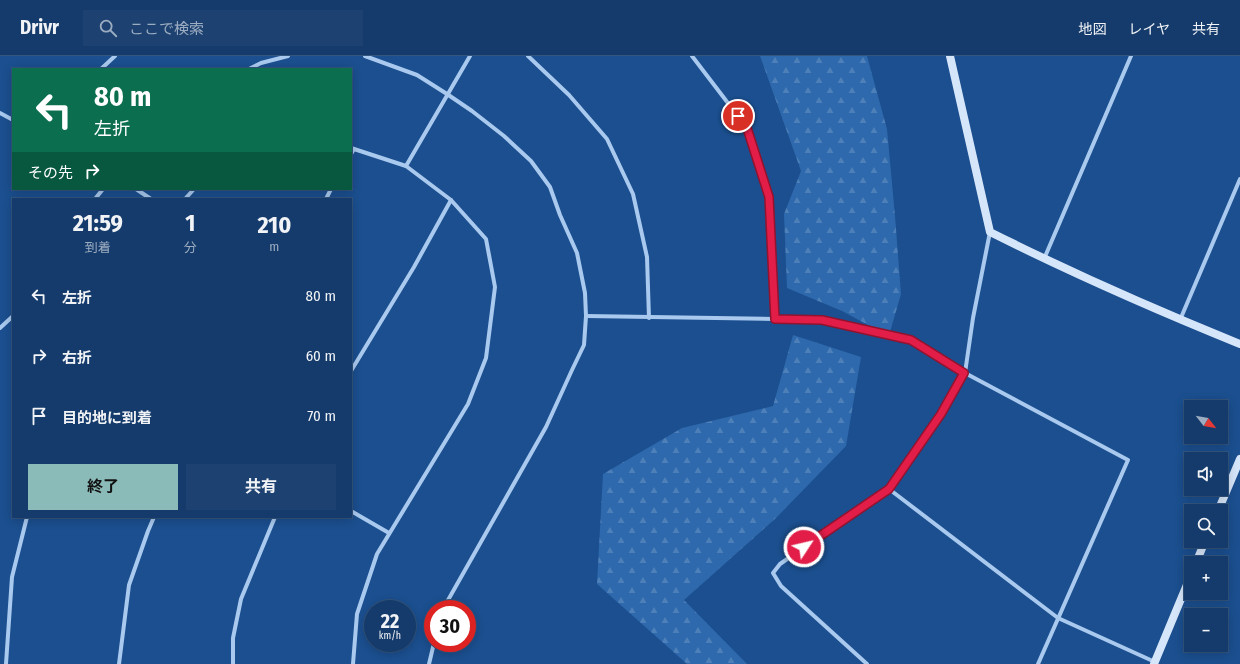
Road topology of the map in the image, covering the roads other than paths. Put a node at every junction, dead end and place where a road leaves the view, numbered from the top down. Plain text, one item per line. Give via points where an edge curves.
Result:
1 (115, 56) edge
2 (288, 56) edge
3 (365, 56) edge
4 (470, 56) edge
5 (528, 56) edge
6 (692, 56) edge
7 (950, 56) edge
8 (1131, 56) edge
9 (102, 68) edge
10 (251, 68) edge
11 (448, 94) junction
12 (0, 113) edge
13 (12, 119) edge
14 (352, 148) edge
15 (406, 166) junction
16 (1240, 179) edge
17 (102, 190) edge
18 (137, 190) edge
19 (193, 190) edge
20 (96, 198) edge
21 (149, 198) edge
22 (186, 198) edge
23 (451, 200) junction
24 (990, 232) junction
25 (1044, 259) junction
26 (586, 316) junction
27 (12, 317) edge
28 (649, 318) junction
29 (775, 319) junction
30 (1180, 320) junction
31 (0, 328) edge
32 (1240, 344) edge
33 (352, 368) edge
34 (964, 373) junction
35 (1240, 459) edge
36 (889, 489) junction
37 (1221, 504) edge
38 (352, 512) edge
39 (27, 518) edge
40 (154, 518) edge
41 (275, 518) edge
42 (389, 533) junction
43 (1184, 592) edge
44 (448, 600) edge
45 (1058, 618) junction
46 (432, 652) edge
47 (1154, 663) edge
48 (6, 664) edge
49 (119, 664) edge
50 (233, 664) edge
51 (352, 664) edge
52 (429, 664) edge
53 (867, 664) edge
54 (1038, 664) edge

1 - 9 street
2 - 10 street
3 - 11 street via 417,75
4 - 11 street
5 - 28 street via 569,95 607,139 633,194 647,257
6 - 29 street via 747,128 769,197
7 - 24 street
8 - 25 street
11 - 15 street
11 - 26 street via 504,136 531,161 550,187 577,253 585,293
12 - 13 street
14 - 15 street
15 - 23 street
16 - 30 street
17 - 20 street
18 - 21 street
19 - 22 street
23 - 33 street via 414,267
23 - 42 street via 486,239 495,287 486,358 468,404
24 - 25 street
24 - 34 street
25 - 30 street
26 - 28 street
26 - 44 street via 584,345 546,427
27 - 31 street
28 - 29 street
29 - 34 street via 822,320 911,340
30 - 32 street
34 - 36 street via 941,414
34 - 45 street via 1128,460
35 - 37 street
36 - 45 street
36 - 53 street via 780,564 773,573 781,586
38 - 42 street
39 - 48 street via 12,577
40 - 49 street via 129,585
41 - 50 street via 241,598 233,638
42 - 51 street via 377,554 357,614
43 - 47 street
45 - 47 street
45 - 54 street
46 - 52 street

